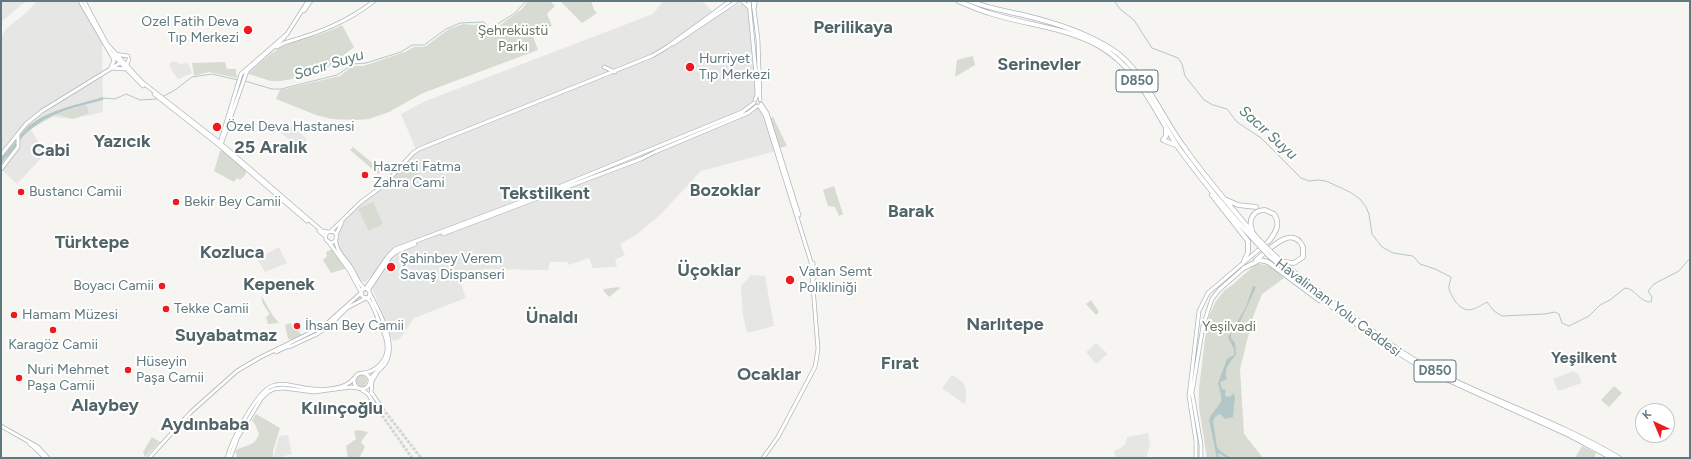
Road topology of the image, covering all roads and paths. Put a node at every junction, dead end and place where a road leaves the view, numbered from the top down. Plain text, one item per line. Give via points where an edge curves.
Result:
1 (80, 1) edge
2 (84, 1) edge
3 (310, 1) edge
4 (374, 1) edge
5 (730, 1) edge
6 (742, 1) edge
7 (749, 1) edge
8 (754, 1) edge
9 (958, 1) edge
10 (970, 1) edge
11 (737, 2) edge
12 (752, 7) junction
13 (284, 38) junction
14 (284, 43) junction
15 (668, 47) junction
16 (109, 52) junction
17 (114, 53) junction
18 (268, 53) junction
19 (120, 63) junction
20 (604, 67) dead end
21 (110, 69) junction
22 (127, 69) junction
23 (615, 72) junction
24 (241, 81) junction
25 (158, 96) junction
26 (758, 103) junction
27 (1166, 127) junction
28 (18, 134) junction
29 (12, 141) junction
30 (18, 141) junction
31 (220, 144) junction
32 (1178, 147) junction
33 (1, 155) edge
34 (1, 169) edge
35 (1196, 170) junction
36 (1224, 198) junction
37 (1256, 207) dead end
38 (347, 216) junction
39 (329, 232) junction
40 (1254, 234) junction
41 (325, 236) junction
42 (336, 236) junction
43 (1257, 240) junction
44 (328, 241) junction
45 (1269, 241) joint
46 (392, 252) junction
47 (396, 252) junction
48 (1270, 254) junction
49 (387, 259) junction
50 (1244, 261) junction
51 (1280, 261) junction
52 (1255, 262) junction
53 (1244, 268) joint
54 (369, 285) tunnel mouth
55 (366, 289) junction
56 (361, 293) junction
57 (370, 294) junction
58 (366, 298) junction
59 (1358, 326) junction
60 (322, 328) dead end
61 (296, 342) junction
62 (278, 348) junction
63 (274, 353) junction
64 (379, 370) junction
65 (369, 372) junction
66 (363, 373) junction
67 (354, 378) junction
68 (370, 380) junction
69 (346, 385) junction
70 (218, 386) junction
71 (369, 386) junction
72 (356, 388) junction
73 (362, 390) junction
74 (371, 393) junction
75 (1, 426) edge
76 (45, 458) edge
77 (48, 458) edge
78 (149, 458) edge
79 (227, 458) edge
80 (230, 458) edge
81 (762, 458) edge
82 (1196, 458) edge
83 (1201, 458) edge
84 (1612, 458) edge
85 (1619, 458) edge

1 - 16 main road
2 - 17 main road via 103,38
3 - 13 main road
3 - 24 main road via 287,34 245,69
4 - 14 main road via 335,26
5 - 15 main road
6 - 12 main road
7 - 12 main road
8 - 12 highway
9 - 27 highway, Havalimanı Yolu Caddesi / D850 via 988,13 1070,34 1099,46 1130,71
10 - 36 highway, Havalimanı Yolu Caddesi / D850 via 1068,29 1114,51 1138,74 1183,147
11 - 15 main road
12 - 26 main road via 758,40
13 - 14 main road
13 - 18 main road
14 - 18 main road
15 - 23 main road
16 - 19 main road
16 - 21 main road via 114,61
17 - 22 main road
17 - 22 main road via 128,58
18 - 24 main road via 247,71
19 - 21 main road
19 - 22 main road
20 - 23 main road
21 - 22 main road
21 - 28 main road via 42,111
22 - 25 main road
23 - 38 main road via 419,149 384,185
24 - 31 main road
25 - 31 main road
25 - 31 main road
26 - 46 main road via 625,161
26 - 47 main road via 748,113 641,159
26 - 81 main road via 766,115 811,262 818,358 778,438
27 - 32 highway, Havalimanı Yolu Caddesi / D850
27 - 32 highway via 1164,140
28 - 29 main road
28 - 30 main road
29 - 30 main road
29 - 33 main road
30 - 34 main road via 16,149
31 - 39 main road via 322,231
31 - 41 main road
32 - 35 highway, Havalimanı Yolu Caddesi / D850
35 - 43 highway, Havalimanı Yolu Caddesi / D850 via 1232,215
35 - 50 highway via 1248,241 1248,252
36 - 37 highway via 1238,205
36 - 40 highway, Havalimanı Yolu Caddesi / D850
38 - 39 main road
38 - 42 main road
39 - 41 main road
39 - 42 main road
40 - 43 highway, Havalimanı Yolu Caddesi / D850
40 - 45 highway via 1250,224 1252,216 1261,210 1268,211 1274,214 1278,222 1278,228
41 - 44 main road
42 - 44 main road via 332,242
42 - 55 main road via 335,241 340,251 359,283
43 - 48 highway, Havalimanı Yolu Caddesi / D850, bridge
44 - 56 main road via 350,270
45 - 50 main road
46 - 49 main road
46 - 55 main road
47 - 49 main road
47 - 55 main road
48 - 51 highway, Havalimanı Yolu Caddesi / D850
48 - 59 highway, Havalimanı Yolu Caddesi / D850 via 1324,301
49 - 54 main road
50 - 82 main road via 1208,293 1199,311 1189,396
51 - 52 highway via 1294,263 1301,259 1304,250 1299,240 1289,236
51 - 85 highway, Havalimanı Yolu Caddesi / D850 via 1416,361 1551,423
52 - 53 highway
52 - 59 highway via 1268,262 1325,305
53 - 83 main road via 1212,299 1203,326 1192,393
55 - 56 main road
55 - 57 main road
56 - 58 main road
56 - 62 main road via 324,326
57 - 58 main road
57 - 64 main road via 390,343 389,356
58 - 63 main road via 347,308 317,334
58 - 65 main road via 370,300 388,346 382,363
59 - 84 highway, Havalimanı Yolu Caddesi / D850 via 1424,369
60 - 61 main road
61 - 62 main road
61 - 63 main road
62 - 70 main road via 242,367
63 - 70 main road
64 - 68 main road
64 - 74 main road via 372,381
65 - 66 main road
65 - 69 main road via 357,373
66 - 67 main road
66 - 68 main road
67 - 69 main road
67 - 72 main road
68 - 71 main road
69 - 79 main road via 314,389 281,384 267,389 258,398 235,436
70 - 78 main road
71 - 73 main road
71 - 74 main road
72 - 73 main road
72 - 80 main road via 314,392 283,388 271,390 261,398 238,437
73 - 74 main road via 379,406
75 - 76 main road via 30,444
75 - 77 main road via 38,447

